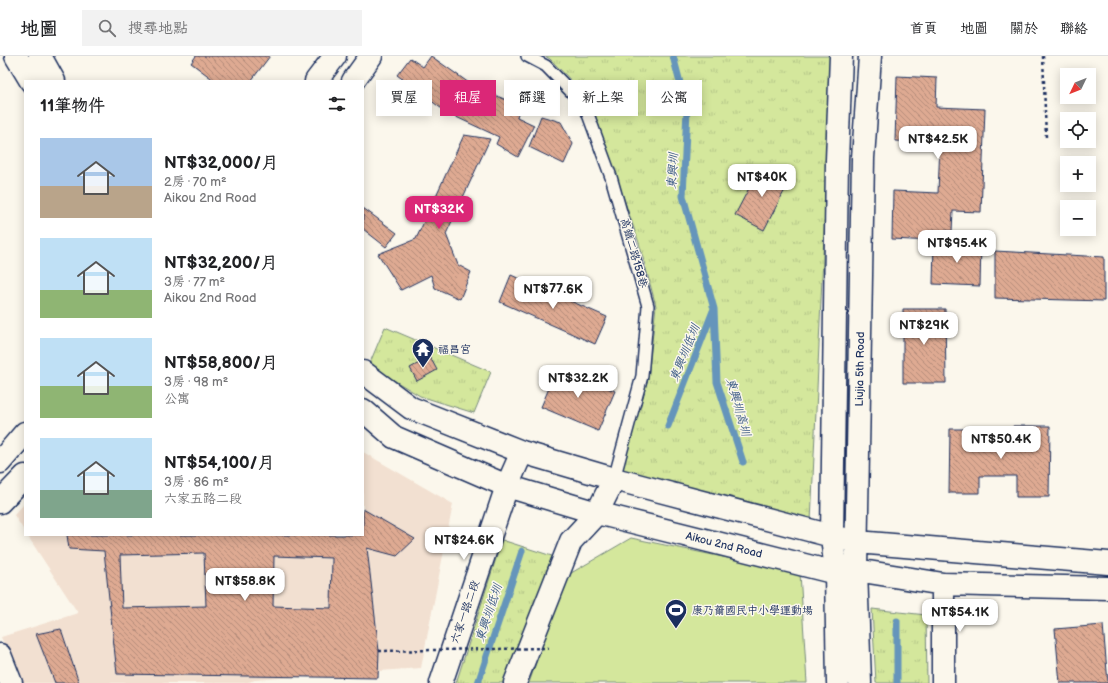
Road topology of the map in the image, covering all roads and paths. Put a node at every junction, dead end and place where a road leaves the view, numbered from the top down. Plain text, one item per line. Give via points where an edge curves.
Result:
1 (16, 56) edge
2 (40, 56) edge
3 (336, 56) edge
4 (371, 56) edge
5 (527, 56) edge
6 (841, 56) edge
7 (870, 56) edge
8 (1043, 56) edge
9 (30, 80) edge
10 (53, 80) edge
11 (317, 80) edge
12 (354, 80) edge
13 (1046, 138) dead end
14 (364, 373) edge
15 (364, 411) edge
16 (24, 434) edge
17 (522, 452) junction
18 (0, 462) edge
19 (24, 477) edge
20 (614, 479) junction
21 (507, 486) junction
22 (0, 502) edge
23 (597, 513) junction
24 (832, 536) junction
25 (857, 542) junction
26 (1108, 563) edge
27 (846, 572) junction
28 (943, 584) junction
29 (1108, 588) edge
30 (549, 648) dead end
31 (379, 651) dead end
32 (0, 655) edge
33 (11, 683) edge
34 (441, 683) edge
35 (515, 683) edge
36 (838, 683) edge
37 (860, 683) edge
38 (943, 683) edge

1 - 9 street
2 - 10 street
3 - 11 street
4 - 12 street
5 - 20 lane, 高鐵二路158巷 via 546,66 585,106 611,177 648,306 642,376
6 - 24 street, Liujia 5th Road via 837,160
7 - 25 street, Liujia 5th Road via 863,158
8 - 13 path
14 - 17 street via 411,408
15 - 21 street, Aikou 2nd Road via 394,437
16 - 18 street
17 - 20 street
17 - 21 street, 六家一路二段
19 - 22 street
20 - 23 street
20 - 24 street
21 - 23 street, Aikou 2nd Road
21 - 34 street, 六家一路二段
23 - 27 street, Aikou 2nd Road
23 - 35 street via 571,541
24 - 25 street
24 - 27 street, Liujia 5th Road
25 - 26 street
25 - 27 street, Liujia 5th Road
27 - 28 street, Aikou 2nd Road
27 - 36 street, Liujia 5th Road
27 - 37 street, Liujia 5th Road
28 - 29 street, Aikou 2nd Road
28 - 38 street
30 - 31 path, bridge
32 - 33 street

